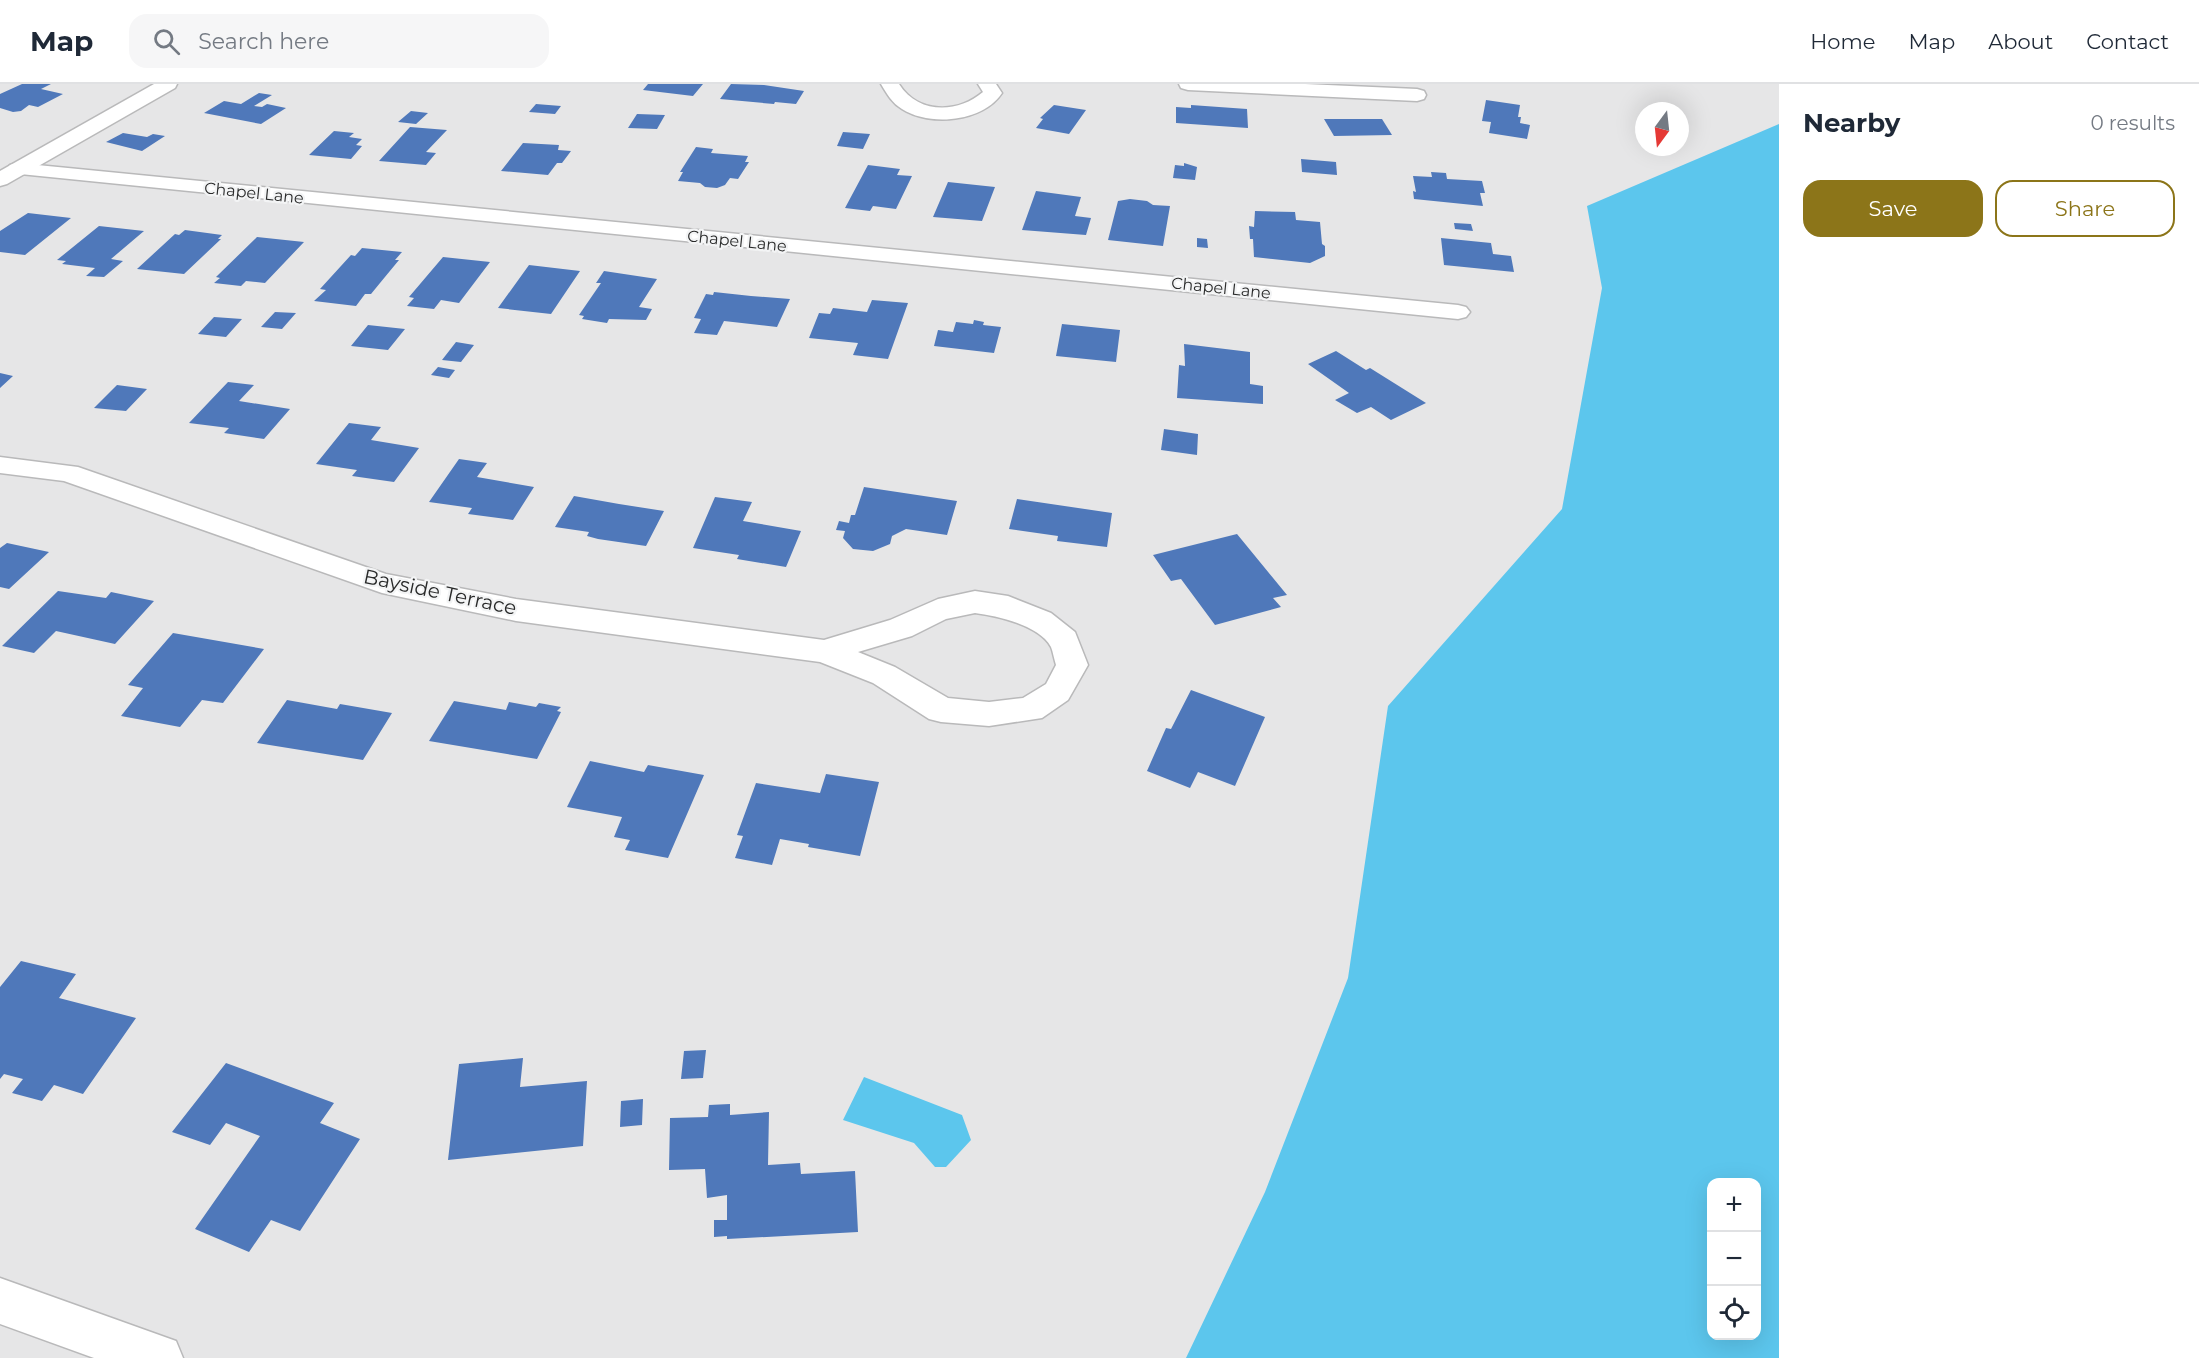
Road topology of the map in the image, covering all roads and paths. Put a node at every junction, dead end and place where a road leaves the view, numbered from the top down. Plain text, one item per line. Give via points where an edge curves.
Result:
1 (168, 84) edge
2 (890, 84) edge
3 (987, 84) edge
4 (1188, 84) edge
5 (1417, 95) dead end
6 (8, 175) edge
7 (1458, 312) dead end
8 (0, 465) edge
9 (824, 651) junction
10 (0, 1301) edge
11 (159, 1358) edge

1 - 6 street
2 - 3 street via 903,104 949,114 986,102 993,93
4 - 5 street
6 - 7 street, Chapel Lane
8 - 9 street, Bayside Terrace via 68,472 382,583 516,609
9 - 9 street, Bayside Terrace via 901,628 938,610 975,602 1008,607 1040,621 1064,640 1072,665 1057,692 1030,708 989,714 941,710 884,675
10 - 11 street

